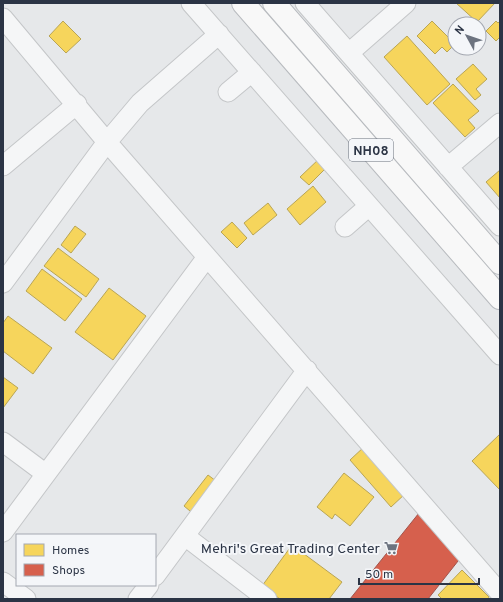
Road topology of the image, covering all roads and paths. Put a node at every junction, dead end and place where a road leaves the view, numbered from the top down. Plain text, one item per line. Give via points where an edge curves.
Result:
1 (191, 3) edge
2 (243, 3) edge
3 (274, 3) edge
4 (305, 3) edge
5 (406, 3) edge
6 (3, 18) edge
7 (219, 34) junction
8 (349, 53) junction
9 (252, 72) junction
10 (228, 92) dead end
11 (77, 104) junction
12 (500, 123) edge
13 (108, 142) junction
14 (3, 166) edge
15 (448, 168) junction
16 (369, 206) junction
17 (345, 226) dead end
18 (500, 226) edge
19 (207, 257) junction
20 (500, 263) edge
21 (3, 283) edge
22 (500, 298) edge
23 (500, 355) edge
24 (307, 370) junction
25 (3, 442) edge
26 (46, 474) junction
27 (3, 532) edge
28 (185, 536) junction
29 (156, 575) edge
30 (3, 582) edge
31 (147, 586) edge
32 (500, 593) edge
33 (26, 599) edge
34 (138, 599) edge
35 (267, 599) edge

1 - 7 street
2 - 22 highway, NH08
3 - 20 highway, NH08
4 - 8 street
5 - 8 street
6 - 11 street
7 - 9 street
7 - 13 street via 140,103
8 - 15 street
9 - 10 street
9 - 16 street
11 - 13 street
11 - 14 street
12 - 15 street
13 - 19 street
13 - 21 street
15 - 18 street
16 - 17 street
16 - 23 street
19 - 24 street
19 - 26 street
24 - 28 street
24 - 32 street
25 - 26 street
26 - 27 street
28 - 29 street
28 - 35 street
30 - 33 street
31 - 34 street

